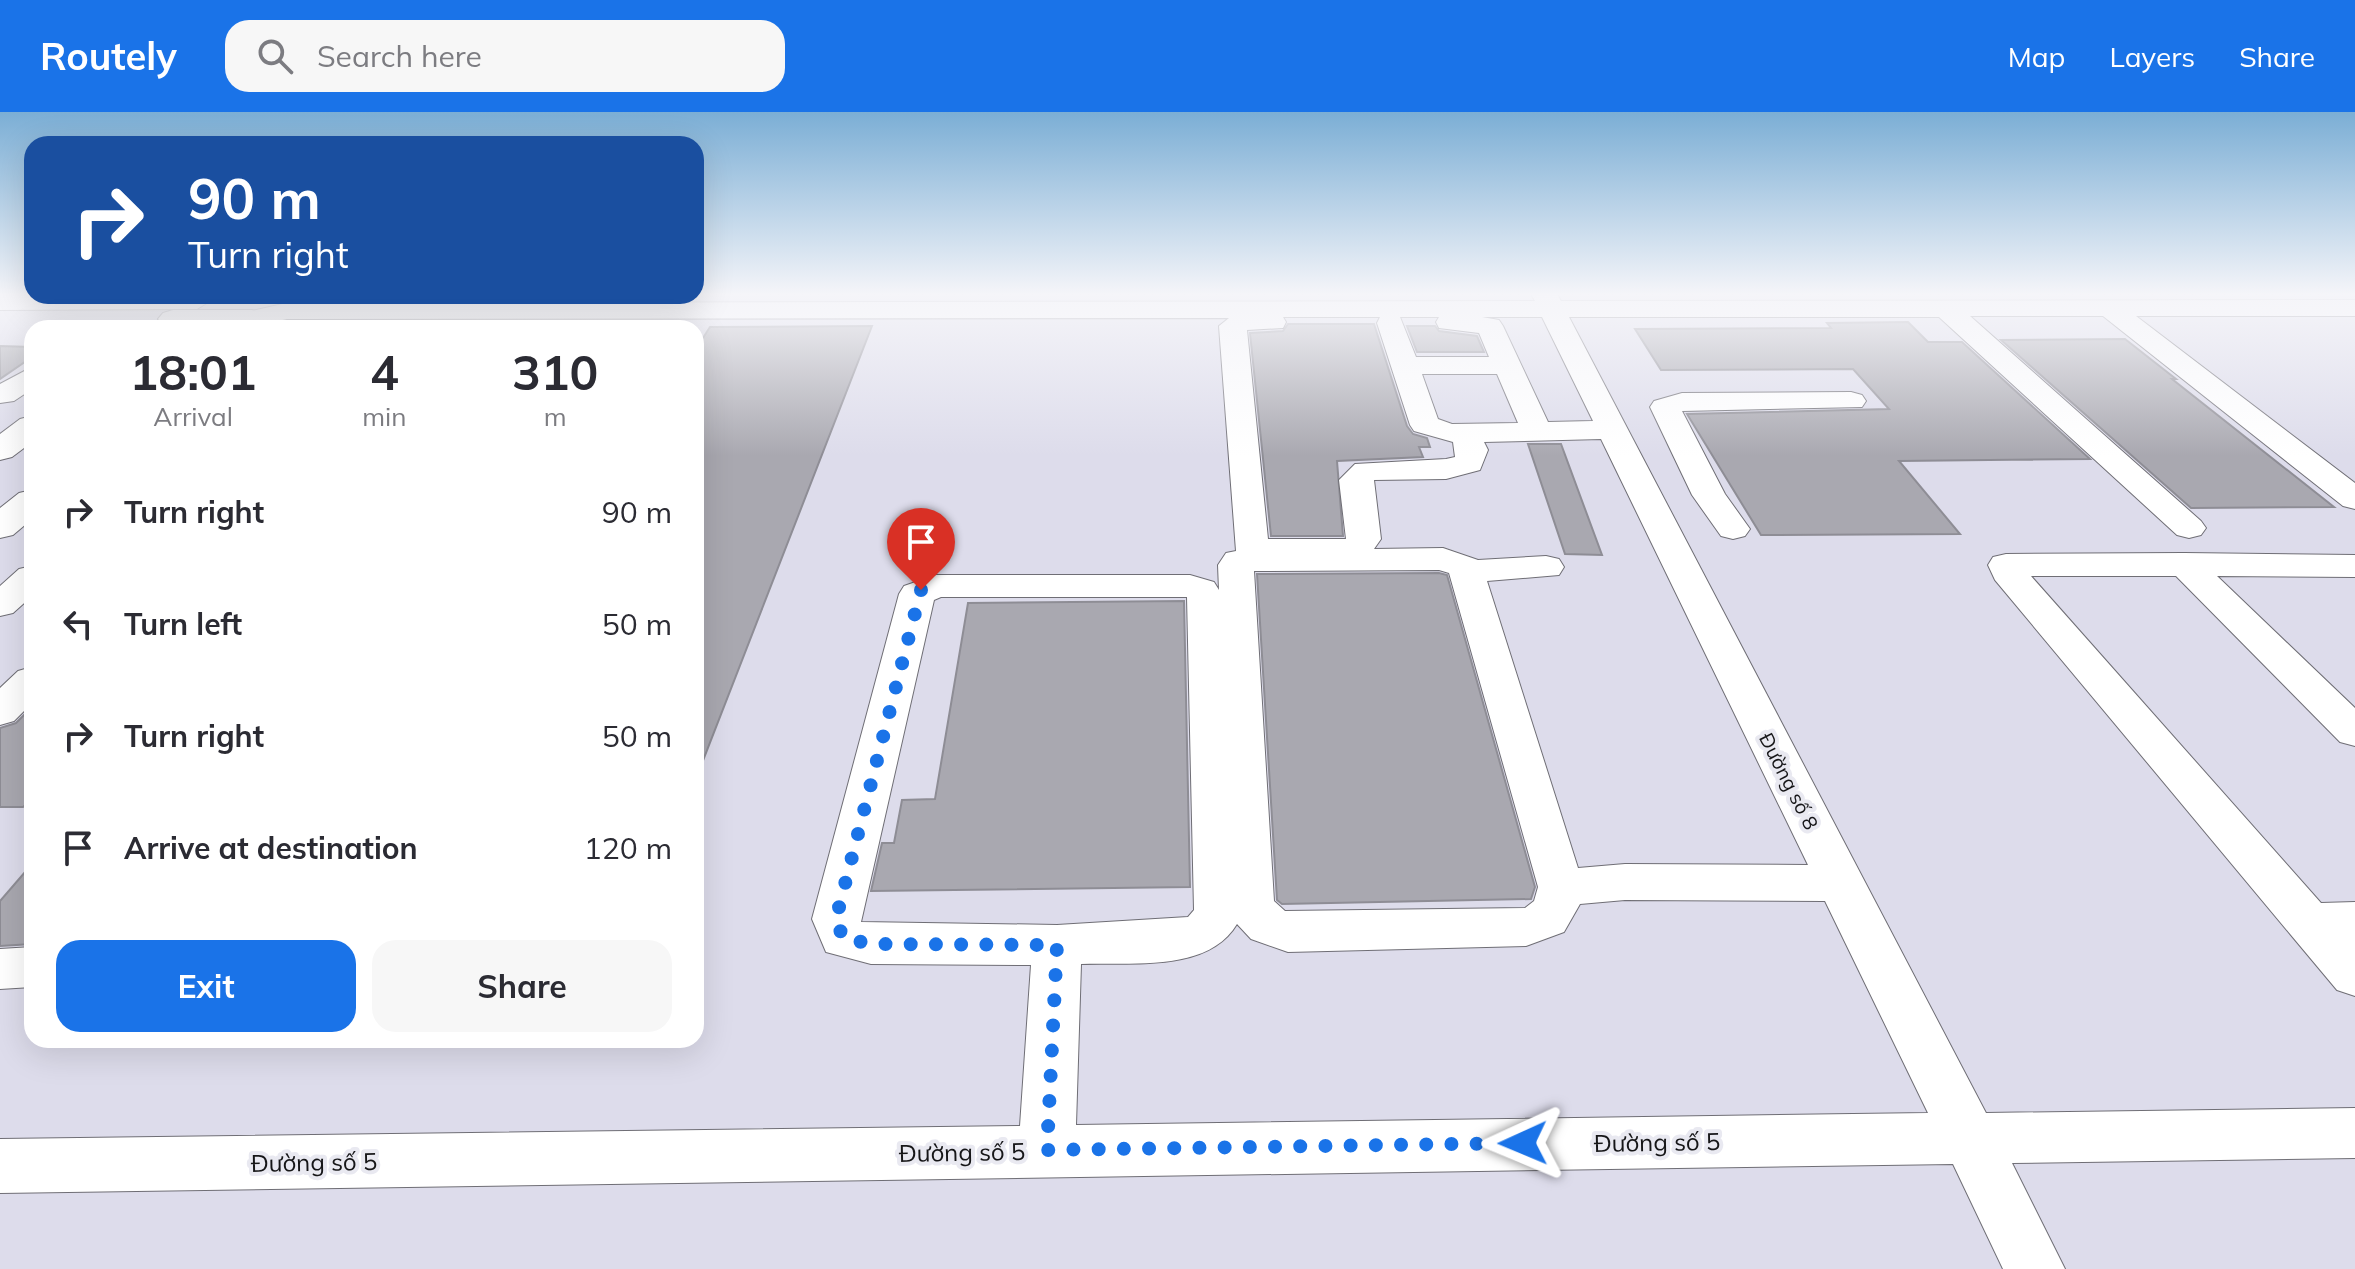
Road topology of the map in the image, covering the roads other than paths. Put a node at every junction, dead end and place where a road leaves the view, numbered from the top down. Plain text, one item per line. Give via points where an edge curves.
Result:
1 (1237, 348) edge
2 (1399, 348) edge
3 (1499, 348) edge
4 (1571, 348) edge
5 (1985, 348) edge
6 (2161, 348) edge
7 (1405, 365) junction
8 (1507, 366) junction
9 (1851, 401) dead end
10 (1613, 430) junction
11 (1537, 431) junction
12 (24, 432) edge
13 (1464, 433) junction
14 (0, 450) edge
15 (1709, 495) junction
16 (1647, 498) junction
17 (2355, 499) edge
18 (24, 508) edge
19 (0, 527) edge
20 (1733, 529) dead end
21 (2186, 546) junction
22 (2355, 566) edge
23 (1546, 567) dead end
24 (1466, 571) junction
25 (24, 584) edge
26 (0, 605) edge
27 (24, 688) edge
28 (0, 711) edge
29 (2355, 732) edge
30 (1840, 883) junction
31 (1561, 887) junction
32 (2355, 921) edge
33 (2308, 922) junction
34 (1057, 945) junction
35 (24, 968) edge
36 (0, 969) edge
37 (2355, 975) edge
38 (2355, 1133) edge
39 (1968, 1137) junction
40 (1047, 1150) junction
41 (0, 1166) edge
42 (2035, 1269) edge

1 - 13 street via 1252,549 1356,549 1364,539 1358,474 1469,463 1472,450
2 - 7 street
3 - 8 street
4 - 10 street, Đường số 8
5 - 21 street
6 - 17 street
7 - 8 street
7 - 13 street via 1425,425
8 - 11 street
9 - 15 street via 1682,402 1665,407
10 - 11 street
10 - 16 street, Đường số 8
11 - 13 street
12 - 14 main road
15 - 16 street
15 - 20 street
16 - 30 street, Đường số 8
18 - 19 main road
21 - 22 street
21 - 29 street
21 - 33 street via 2006,565
23 - 24 street
24 - 31 street
24 - 31 street via 1454,560 1443,559 1250,559 1236,565 1251,908 1268,925 1288,933 1526,927 1543,923 1556,910
25 - 26 street
27 - 28 street
30 - 31 street via 1625,882
30 - 39 street, Đường số 8
32 - 33 street
33 - 37 street
34 - 34 street via 1182,940 1205,931 1218,915 1201,590 936,586 917,594 836,919 843,938 871,944
34 - 40 street
35 - 36 street
38 - 39 street, Đường số 5
39 - 40 street, Đường số 5
39 - 42 street, Đường số 8
40 - 41 street, Đường số 5

